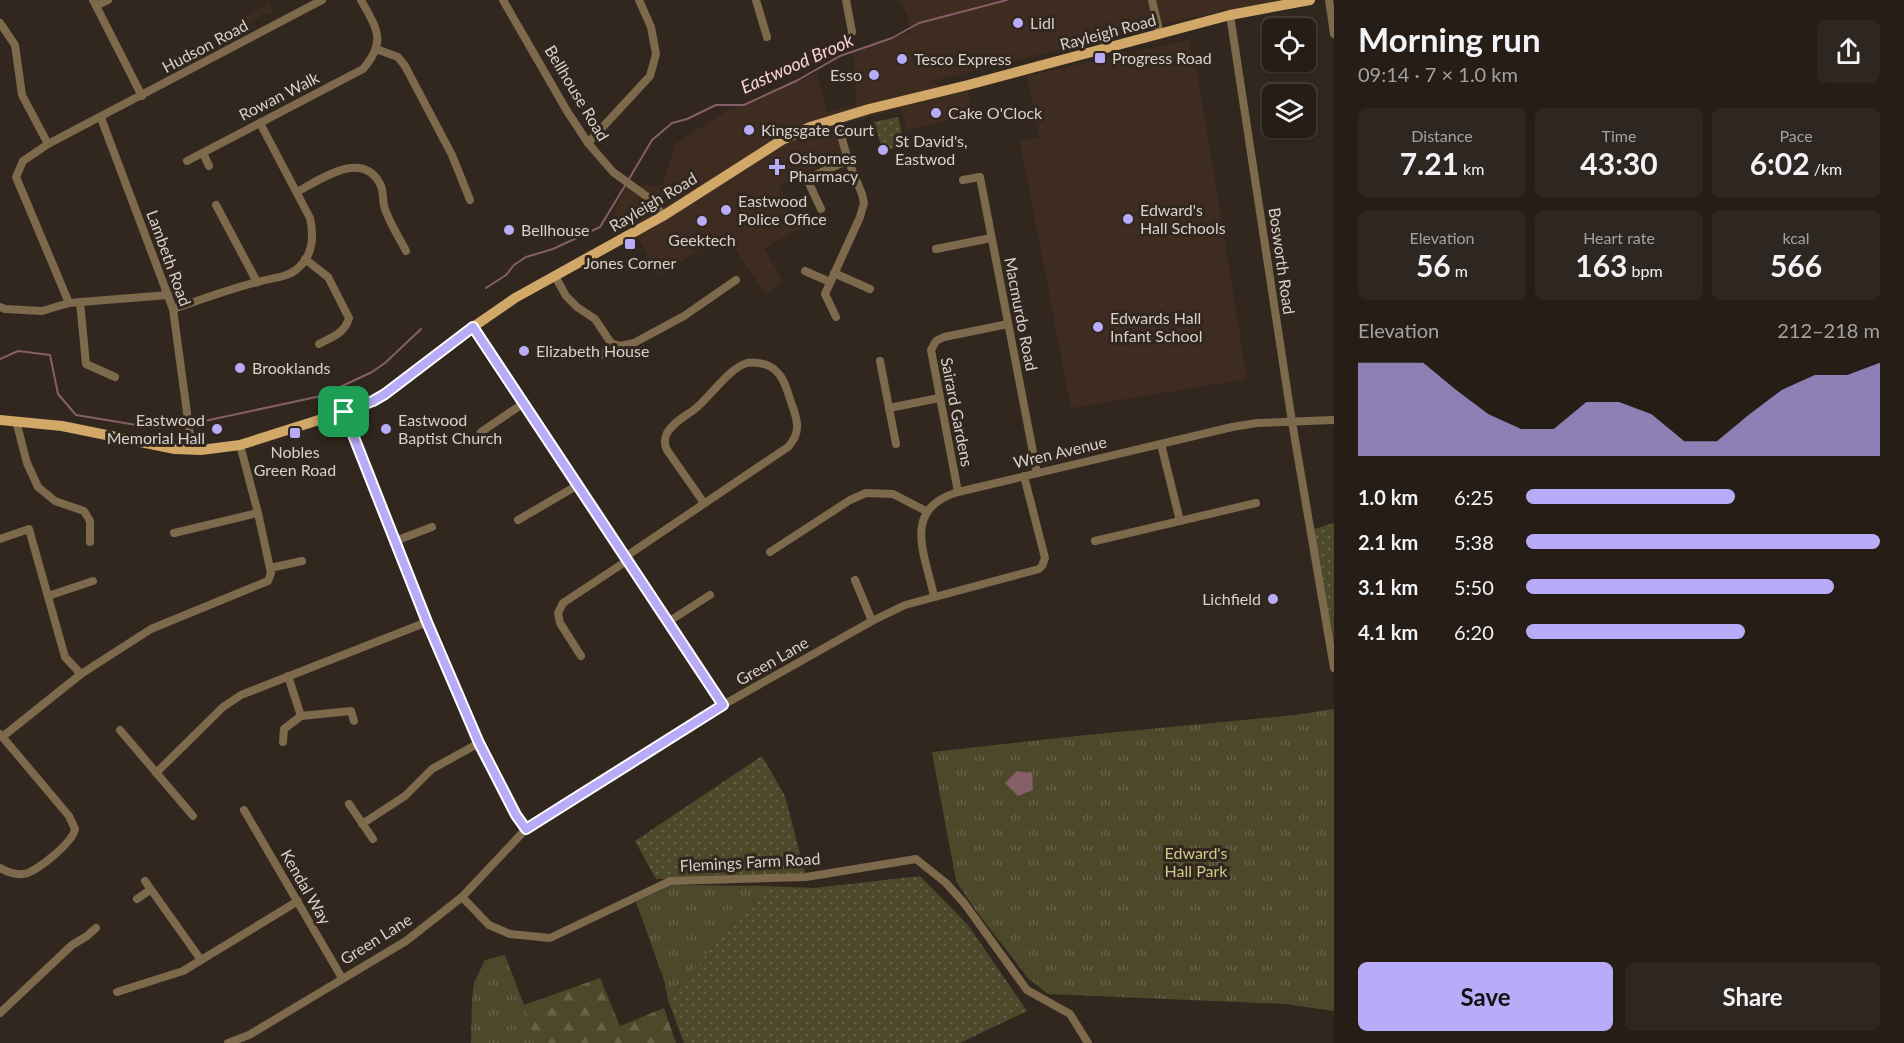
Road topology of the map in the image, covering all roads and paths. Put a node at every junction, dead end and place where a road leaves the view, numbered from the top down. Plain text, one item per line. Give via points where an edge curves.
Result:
1 (108, 0) edge
2 (322, 0) edge
3 (361, 0) edge
4 (503, 0) edge
5 (639, 0) edge
6 (756, 0) edge
7 (846, 0) edge
8 (1152, 0) edge
9 (1310, 0) edge
10 (1329, 0) edge
11 (94, 3) edge
12 (1230, 15) junction
13 (0, 23) edge
14 (852, 32) dead end
15 (1160, 34) junction
16 (1334, 34) edge
17 (767, 38) dead end
18 (376, 49) junction
19 (142, 96) junction
20 (101, 118) junction
21 (836, 118) junction
22 (260, 123) junction
23 (588, 143) junction
24 (48, 144) junction
25 (202, 153) junction
26 (848, 160) junction
27 (188, 161) dead end
28 (209, 166) dead end
29 (963, 180) dead end
30 (297, 192) junction
31 (470, 200) dead end
32 (216, 205) dead end
33 (821, 209) dead end
34 (221, 215) junction
35 (663, 216) junction
36 (212, 220) dead end
37 (991, 238) junction
38 (936, 249) dead end
39 (406, 251) dead end
40 (305, 260) junction
41 (805, 271) dead end
42 (834, 273) junction
43 (555, 276) junction
44 (736, 280) dead end
45 (257, 282) junction
46 (830, 282) junction
47 (870, 289) dead end
48 (168, 296) junction
49 (80, 302) junction
50 (69, 303) junction
51 (0, 307) edge
52 (173, 309) junction
53 (836, 317) dead end
54 (1008, 324) junction
55 (473, 327) junction
56 (320, 344) dead end
57 (611, 344) junction
58 (603, 355) dead end
59 (880, 361) dead end
60 (115, 377) dead end
61 (939, 398) junction
62 (524, 403) junction
63 (889, 408) junction
64 (344, 412) junction
65 (0, 420) edge
66 (1334, 420) edge
67 (16, 421) junction
68 (1292, 422) junction
69 (481, 432) dead end
70 (896, 444) dead end
71 (1161, 444) junction
72 (240, 445) junction
73 (192, 450) junction
74 (1037, 473) junction
75 (1024, 476) junction
76 (578, 485) junction
77 (958, 492) junction
78 (704, 503) junction
79 (1256, 503) dead end
80 (926, 511) junction
81 (258, 513) junction
82 (518, 520) dead end
83 (1180, 521) junction
84 (432, 527) dead end
85 (174, 533) dead end
86 (0, 539) edge
87 (396, 541) junction
88 (1095, 541) dead end
89 (90, 542) dead end
90 (770, 552) dead end
91 (627, 558) junction
92 (302, 561) dead end
93 (270, 568) junction
94 (855, 580) dead end
95 (93, 581) dead end
96 (710, 595) dead end
97 (48, 596) junction
98 (934, 596) junction
99 (872, 621) junction
100 (427, 622) junction
101 (668, 622) junction
102 (581, 656) dead end
103 (1334, 668) edge
104 (81, 674) junction
105 (288, 676) junction
106 (723, 705) junction
107 (301, 716) junction
108 (354, 721) dead end
109 (120, 730) dead end
110 (1, 736) edge
111 (283, 742) dead end
112 (479, 743) junction
113 (156, 774) junction
114 (349, 804) dead end
115 (244, 810) dead end
116 (193, 816) dead end
117 (362, 824) junction
118 (526, 829) junction
119 (373, 840) dead end
120 (0, 868) edge
121 (145, 881) dead end
122 (150, 890) junction
123 (462, 897) junction
124 (137, 899) dead end
125 (298, 901) junction
126 (96, 928) dead end
127 (201, 960) junction
128 (342, 978) junction
129 (117, 992) dead end
130 (0, 1013) edge
131 (228, 1043) edge
132 (1088, 1043) edge

1 - 11 street
2 - 19 street, Hudson Road
3 - 18 street via 378,35
4 - 23 street, Bellhouse Road
5 - 23 street via 651,27 656,54 650,76
6 - 17 street
7 - 14 street
8 - 15 street
9 - 12 main road, Rayleigh Road
10 - 16 street
11 - 19 street
12 - 15 main road, Rayleigh Road
12 - 68 street, Bosworth Road
13 - 24 street via 15,45 22,95
15 - 21 main road, Rayleigh Road
18 - 22 street, Rowan Walk via 363,69
18 - 31 street via 398,57 405,66 452,155
19 - 20 street, Hudson Road
20 - 24 street, Hudson Road
20 - 48 street, Lambeth Road
21 - 26 street
21 - 35 main road, Rayleigh Road via 782,140
22 - 25 street, Rowan Walk
22 - 30 street
23 - 35 street, Bellhouse Road via 606,166 653,201
24 - 50 street, Hudson Road via 23,160 16,177
25 - 27 street, Rowan Walk
25 - 28 street
26 - 33 street via 807,179
26 - 42 street via 864,203
29 - 37 street, Macmurdo Road via 980,177
30 - 39 street via 341,169 359,168 373,174
30 - 40 street via 313,232
32 - 34 street
34 - 36 street
34 - 45 street
35 - 43 main road, Rayleigh Road
37 - 38 street
37 - 54 street, Macmurdo Road
40 - 45 street via 281,277
40 - 56 street via 328,277 349,318 343,331
41 - 46 street
42 - 46 street
42 - 47 street
43 - 55 main road, Rayleigh Road
43 - 57 street via 566,296 595,319
44 - 57 street via 684,316 634,343
45 - 52 street
46 - 53 street via 825,296
48 - 49 street
48 - 52 street, Lambeth Road
49 - 50 street
49 - 60 street via 86,364
50 - 51 street via 42,311
52 - 73 street, Lambeth Road
54 - 61 street, Sairard Gardens via 944,337 933,344 931,354
54 - 74 street, Macmurdo Road
55 - 62 street
55 - 64 main road, Rayleigh Road via 385,394
57 - 58 street
59 - 63 street
61 - 63 street
61 - 77 street, Sairard Gardens
62 - 69 street
62 - 76 street
63 - 70 street
64 - 72 main road, Rayleigh Road
64 - 87 street
65 - 67 main road, Rayleigh Road
66 - 68 street, Wren Avenue
67 - 73 main road, Rayleigh Road
67 - 89 street via 38,487 54,501 87,514
68 - 71 street, Wren Avenue via 1245,425
68 - 103 street, Bosworth Road
71 - 74 street, Wren Avenue
71 - 83 street
72 - 73 main road, Rayleigh Road
72 - 81 street
74 - 75 street, Wren Avenue
75 - 77 street, Wren Avenue
75 - 98 street, Green Lane via 1044,553 1042,566
76 - 82 street
76 - 91 street
77 - 80 street, Wren Avenue via 940,498
78 - 78 street via 788,447 797,435 798,422 785,384 769,366 740,366 665,435 667,450
78 - 91 street
79 - 83 street
80 - 90 street via 893,494 866,493
80 - 98 street via 922,538
81 - 85 street
81 - 93 street
83 - 88 street
84 - 87 street
86 - 97 street via 29,529
87 - 100 street
91 - 101 street
91 - 102 street via 563,603 558,613
92 - 93 street
93 - 104 street via 268,581 151,629
94 - 99 street
95 - 97 street
96 - 101 street
97 - 104 street via 64,657
98 - 99 street, Green Lane
99 - 106 street, Green Lane
100 - 105 street
100 - 112 street
101 - 106 street
104 - 110 street
105 - 107 street
105 - 113 street via 241,694 223,707
106 - 118 street, Green Lane
107 - 108 street via 351,711
107 - 111 street via 284,729
109 - 113 street
110 - 120 street via 69,816 75,829 71,838 28,873
112 - 117 street via 432,770 405,796
112 - 118 street
113 - 116 street
114 - 117 street
115 - 125 street, Kendal Way
117 - 119 street
118 - 123 street, Green Lane
121 - 122 street
122 - 124 street
122 - 127 street
123 - 128 street, Green Lane via 406,941
123 - 132 street, Flemings Farm Road via 489,926 510,934 550,938 670,882 806,877 916,859 964,903 1027,990 1070,1014
125 - 127 street
125 - 128 street, Kendal Way
126 - 130 street via 72,945
127 - 129 street via 183,971
128 - 131 street, Green Lane via 249,1035

